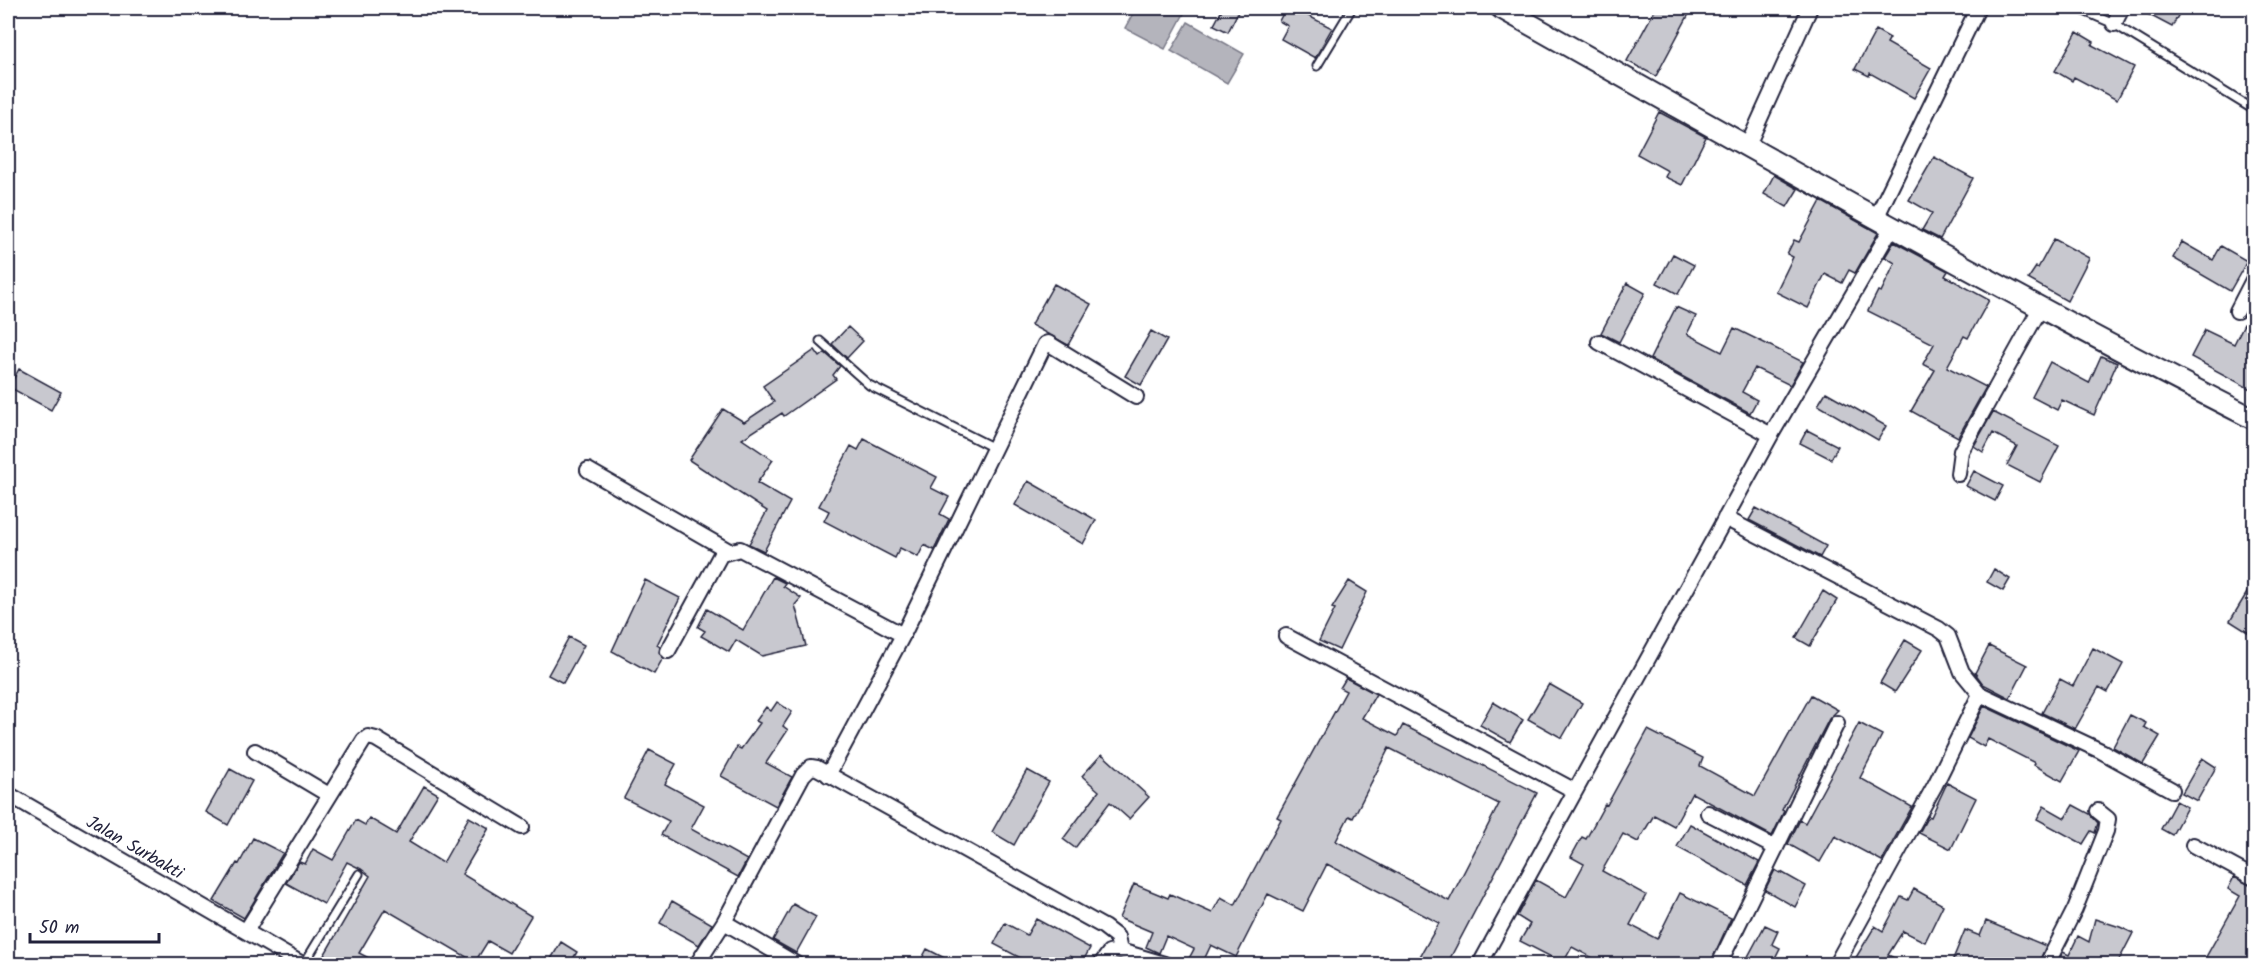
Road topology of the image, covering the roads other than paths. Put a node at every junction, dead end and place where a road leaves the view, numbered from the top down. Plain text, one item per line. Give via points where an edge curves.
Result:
1 (1352, 8) edge
2 (1501, 8) edge
3 (1810, 8) edge
4 (1978, 8) edge
5 (2077, 8) edge
6 (2122, 8) edge
7 (2115, 24) junction
8 (1317, 66) dead end
9 (2254, 110) edge
10 (1747, 147) junction
11 (1884, 222) junction
12 (2254, 278) edge
13 (2042, 307) junction
14 (2237, 311) dead end
15 (820, 341) dead end
16 (1599, 342) dead end
17 (1136, 397) dead end
18 (2254, 419) edge
19 (1771, 435) junction
20 (994, 448) junction
21 (588, 470) dead end
22 (1958, 474) dead end
23 (1725, 518) junction
24 (729, 551) junction
25 (903, 634) junction
26 (1286, 636) dead end
27 (668, 651) dead end
28 (1980, 694) junction
29 (1837, 723) dead end
30 (255, 751) dead end
31 (828, 775) junction
32 (2172, 790) dead end
33 (1575, 791) junction
34 (8, 794) edge
35 (329, 795) junction
36 (2098, 811) dead end
37 (1708, 813) dead end
38 (522, 827) dead end
39 (2193, 845) dead end
40 (1776, 848) junction
41 (359, 874) dead end
42 (2254, 878) edge
43 (724, 922) junction
44 (246, 931) junction
45 (1120, 951) junction
46 (303, 964) edge
47 (697, 964) edge
48 (796, 964) edge
49 (1101, 964) edge
50 (1164, 964) edge
51 (1480, 964) edge
52 (1719, 964) edge
53 (1836, 964) edge
54 (2047, 964) edge

1 - 8 lane
2 - 10 street
3 - 10 street
4 - 11 street
5 - 7 lane
6 - 7 street
7 - 9 lane
10 - 11 street
11 - 13 street
11 - 19 street
12 - 14 street
13 - 18 street
13 - 22 street via 1961,451
15 - 20 lane via 869,385
16 - 19 street
17 - 20 street via 1046,343
19 - 23 street
20 - 25 street
21 - 24 street
23 - 28 street via 1939,629 1948,636 1962,672
23 - 33 street
24 - 25 street via 740,549 759,558
24 - 27 street via 721,554
25 - 31 street
26 - 33 street
28 - 32 street via 2101,751
28 - 53 street via 1935,785
29 - 40 street
30 - 35 street
31 - 43 street via 811,767 803,775
31 - 45 street via 1104,927 1117,937
33 - 51 street
34 - 44 street, Jalan Surbakti
35 - 38 street via 364,740 371,737
35 - 44 street
36 - 54 street via 2108,819 2106,831 2075,909
37 - 40 street
39 - 42 street
40 - 52 street
41 - 46 lane
43 - 47 street
43 - 48 street
44 - 46 street, Jalan Surbakti
45 - 49 street via 1109,953
45 - 50 street

